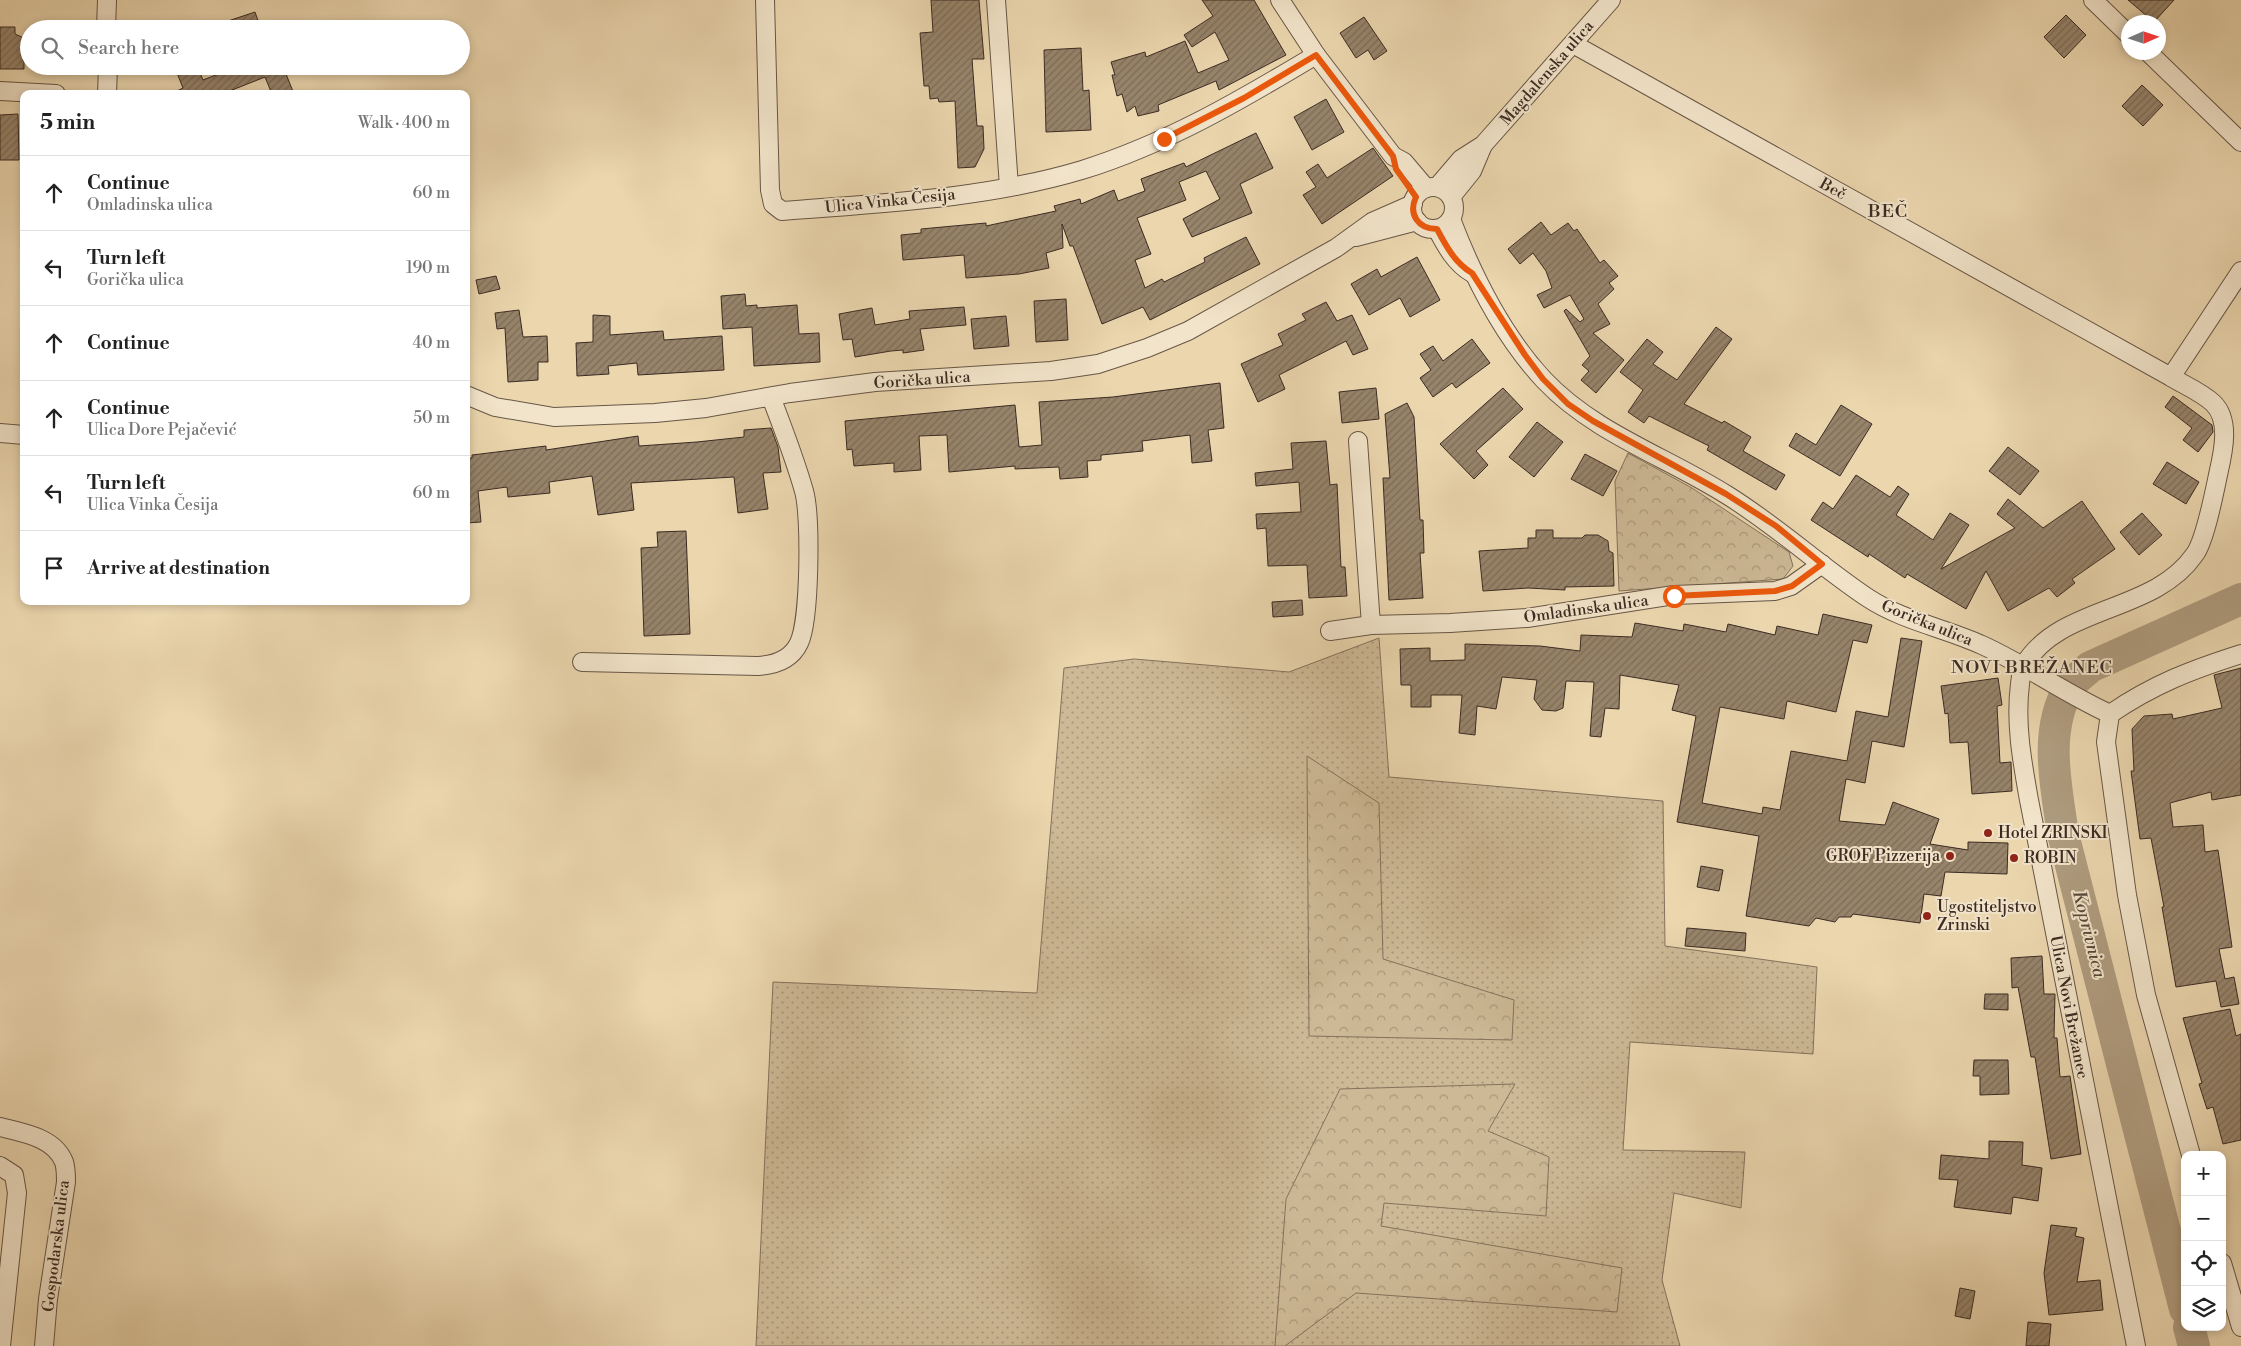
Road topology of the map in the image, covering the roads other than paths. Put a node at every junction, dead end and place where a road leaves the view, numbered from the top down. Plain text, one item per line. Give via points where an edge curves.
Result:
1 (107, 0) edge
2 (765, 0) edge
3 (996, 0) edge
4 (1280, 0) edge
5 (1611, 0) edge
6 (2093, 0) edge
7 (106, 20) edge
8 (2121, 27) edge
9 (1573, 44) junction
10 (1316, 55) junction
11 (2156, 60) edge
12 (108, 75) edge
13 (0, 90) edge
14 (107, 90) edge
15 (20, 91) edge
16 (2241, 142) edge
17 (1010, 187) junction
18 (1428, 195) junction
19 (1451, 219) junction
20 (1417, 221) junction
21 (1437, 229) junction
22 (1353, 238) junction
23 (2241, 271) edge
24 (1472, 273) junction
25 (2171, 377) junction
26 (771, 397) junction
27 (470, 398) edge
28 (0, 433) edge
29 (20, 435) edge
30 (1358, 440) dead end
31 (1822, 564) junction
32 (1371, 625) junction
33 (1330, 630) dead end
34 (2241, 654) edge
35 (582, 662) dead end
36 (2022, 667) junction
37 (2103, 711) junction
38 (0, 1127) edge
39 (2190, 1151) edge
40 (0, 1166) edge
41 (2226, 1276) edge
42 (2241, 1327) edge
43 (1, 1346) edge
44 (44, 1346) edge
45 (2136, 1346) edge

1 - 7 street
2 - 17 street, Ulica Vinka Česija via 770,190 773,204 782,211
3 - 17 street
4 - 10 street
5 - 9 street, Magdalenska ulica
6 - 8 street
9 - 18 street, Magdalenska ulica via 1484,145 1472,171
9 - 25 street, Beč
10 - 17 street, Ulica Vinka Česija via 1244,98 1164,139 1082,169
10 - 18 street via 1393,156 1396,169
11 - 16 street
12 - 14 street
13 - 15 street
18 - 19 street via 1454,208
18 - 20 street via 1412,210
18 - 22 street, Gorička ulica via 1372,222
19 - 21 street
19 - 24 street, Gorička ulica via 1469,258
20 - 21 street via 1426,228
20 - 22 street, Gorička ulica
21 - 24 street, Gorička ulica via 1448,251
22 - 26 street, Gorička ulica via 1188,330 1098,364 1050,371 875,382
23 - 25 street
24 - 31 street, Gorička ulica via 1525,355 1568,404 1726,494 1776,526
25 - 36 street via 2212,402 2221,413 2224,426 2220,467 2196,554 2174,578 2157,589 2054,633
26 - 27 street, Gorička ulica via 655,413 554,417 495,407
26 - 35 street via 804,492 807,511 804,623 792,653 773,665 758,666
28 - 29 street
30 - 32 street
31 - 32 street, Omladinska ulica via 1792,586 1775,591 1674,596 1527,618
31 - 36 street, Gorička ulica via 1884,607 1980,644
32 - 33 street, Omladinska ulica
34 - 37 street via 2186,672
36 - 37 street, Gorička ulica
36 - 45 street, Ulica Novi Brežanec via 2017,704 2022,761
37 - 39 street via 2127,895 2146,995
38 - 44 street, Gospodarska ulica via 48,1143 64,1163 66,1182
40 - 43 street via 14,1175 17,1193
41 - 42 street

